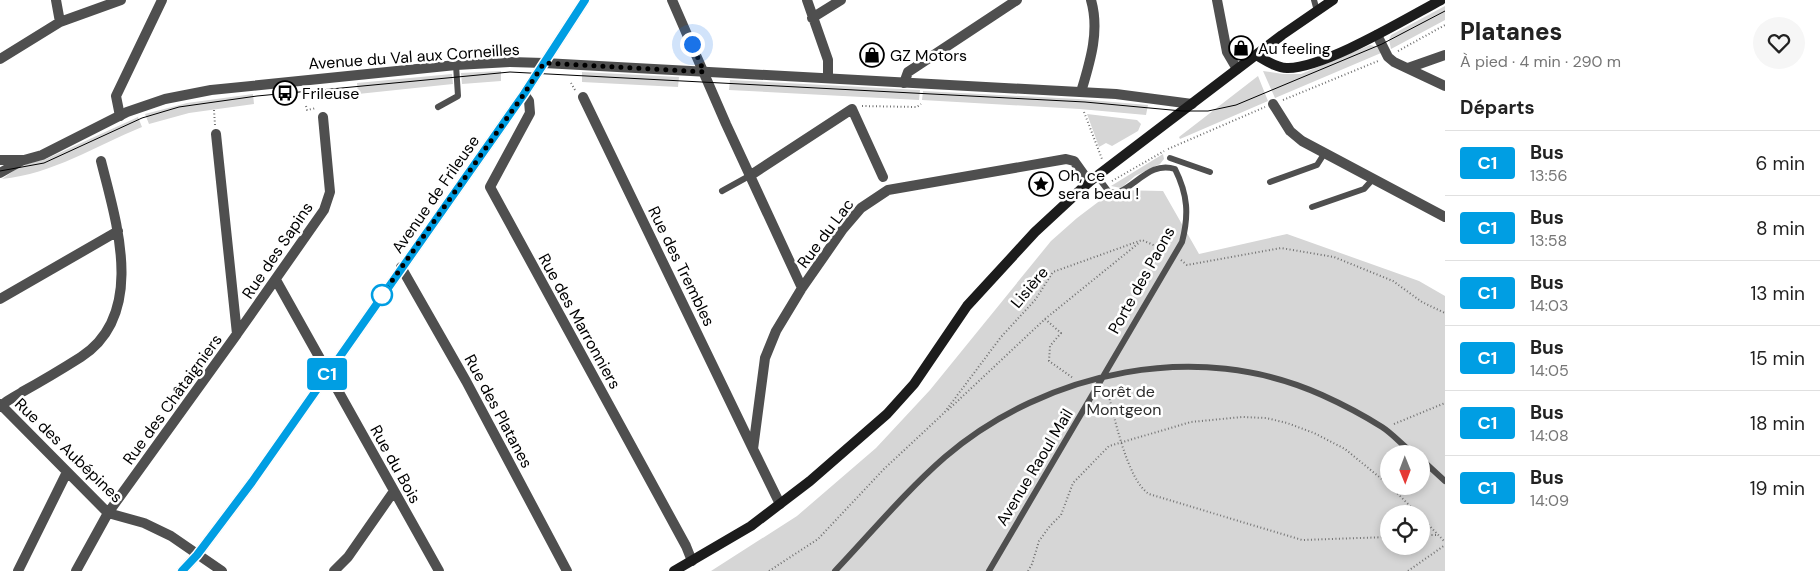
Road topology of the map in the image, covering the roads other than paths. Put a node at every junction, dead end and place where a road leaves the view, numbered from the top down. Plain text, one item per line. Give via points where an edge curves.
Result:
1 (56, 0) edge
2 (121, 0) edge
3 (162, 0) edge
4 (585, 0) edge
5 (672, 0) edge
6 (807, 0) edge
7 (841, 0) edge
8 (1017, 0) edge
9 (1091, 0) edge
10 (1217, 0) edge
11 (1314, 0) edge
12 (1333, 0) edge
13 (1441, 0) edge
14 (1317, 11) junction
15 (812, 18) junction
16 (60, 22) junction
17 (1377, 35) junction
18 (1256, 54) junction
19 (1445, 55) edge
20 (0, 59) edge
21 (544, 63) junction
22 (456, 65) junction
23 (1408, 68) junction
24 (1237, 69) junction
25 (704, 72) junction
26 (828, 78) junction
27 (904, 83) junction
28 (1445, 86) edge
29 (1082, 92) junction
30 (524, 94) junction
31 (583, 97) dead end
32 (1192, 104) junction
33 (1274, 104) road end
34 (438, 107) dead end
35 (120, 116) junction
36 (323, 117) dead end
37 (216, 134) road end
38 (1324, 154) junction
39 (1170, 158) dead end
40 (0, 160) edge
41 (24, 160) junction
42 (101, 161) dead end
43 (1210, 172) dead end
44 (0, 174) edge
45 (751, 175) junction
46 (883, 177) dead end
47 (1093, 179) junction
48 (1373, 179) junction
49 (1270, 182) dead end
50 (722, 191) dead end
51 (1312, 207) dead end
52 (1445, 217) edge
53 (118, 231) junction
54 (401, 267) junction
55 (276, 280) junction
56 (802, 288) junction
57 (0, 299) edge
58 (237, 334) junction
59 (328, 372) junction
60 (1103, 376) junction
61 (0, 405) edge
62 (1404, 445) edge
63 (753, 449) junction
64 (1430, 467) edge
65 (67, 472) junction
66 (1445, 481) edge
67 (394, 491) junction
68 (780, 504) junction
69 (108, 514) junction
70 (197, 555) junction
71 (692, 561) junction
72 (18, 571) edge
73 (76, 571) edge
74 (182, 571) edge
75 (222, 571) edge
76 (334, 571) edge
77 (439, 571) edge
78 (567, 571) edge
79 (674, 571) edge
80 (835, 571) edge
81 (988, 571) edge

1 - 16 street
2 - 16 street
3 - 35 street via 116,96
4 - 21 street, Avenue de Frileuse
5 - 25 street
6 - 15 street
7 - 15 street
8 - 27 street via 908,72
9 - 29 street via 1095,12 1095,37
10 - 24 street via 1227,52
11 - 14 lane
12 - 14 main road
13 - 17 main road
14 - 18 main road
15 - 26 street via 828,60
16 - 20 street
17 - 18 main road via 1303,67 1282,67
17 - 23 street via 1388,56
18 - 24 main road
19 - 23 street
21 - 22 street, Avenue du Val aux Corneilles
21 - 25 street, Avenue du Val aux Corneilles
21 - 30 street, Avenue de Frileuse
22 - 34 lane via 458,96
22 - 35 street, Avenue du Val aux Corneilles via 211,90 165,100
23 - 28 street
24 - 32 main road
25 - 26 street, Avenue du Val aux Corneilles
25 - 45 street
26 - 27 street, Avenue du Val aux Corneilles
27 - 29 street, Avenue du Val aux Corneilles
29 - 32 street, Avenue du Val aux Corneilles via 1152,97
30 - 54 street, Avenue de Frileuse
30 - 71 street, Rue des Marronniers via 529,101 530,113 490,187
31 - 63 street, Rue des Trembles
32 - 47 main road
33 - 38 street via 1290,131
35 - 41 street, Avenue du Val aux Corneilles via 61,146
36 - 55 street, Rue des Sapins via 330,192 324,210
37 - 58 street, Rue des Châtaigniers
38 - 48 street
38 - 49 lane via 1317,165
39 - 43 lane
40 - 41 street
41 - 44 street
42 - 53 street
45 - 46 street via 852,108
45 - 50 lane
45 - 56 street
47 - 56 street, Rue du Lac via 1074,161 1066,159 888,190 861,208 832,243
47 - 60 lane, Porte des Paons via 1109,192 1117,193 1146,173 1166,166 1175,169 1185,195 1188,221 1182,242
47 - 68 main road via 1035,232 967,306 914,384 887,414
48 - 51 lane via 1364,189
48 - 52 street
53 - 57 street
53 - 61 street via 123,268 119,298 111,322 101,338 84,356
54 - 59 street, Avenue de Frileuse
54 - 78 street, Rue des Platanes
55 - 58 street, Rue des Sapins
55 - 59 street, Rue du Bois
56 - 63 street, Rue du Lac via 776,331 765,358
58 - 69 street, Rue des Châtaigniers
59 - 67 street, Rue du Bois
59 - 70 street, Avenue de Frileuse
60 - 62 lane via 1170,367 1209,367 1254,374 1321,394 1384,428
60 - 80 lane via 1029,404 964,443 918,483
60 - 81 lane, Avenue Raoul Mail
61 - 65 street, Rue des Aubépines
63 - 68 street
64 - 66 lane
65 - 69 street, Rue des Aubépines
65 - 72 street
67 - 76 street via 348,557
67 - 77 street, Rue du Bois
68 - 71 main road via 751,526
69 - 70 street, Rue des Aubépines via 144,523
69 - 73 street, Rue des Châtaigniers
70 - 74 street, Avenue de Frileuse
70 - 75 street, Rue des Aubépines
71 - 79 main road

